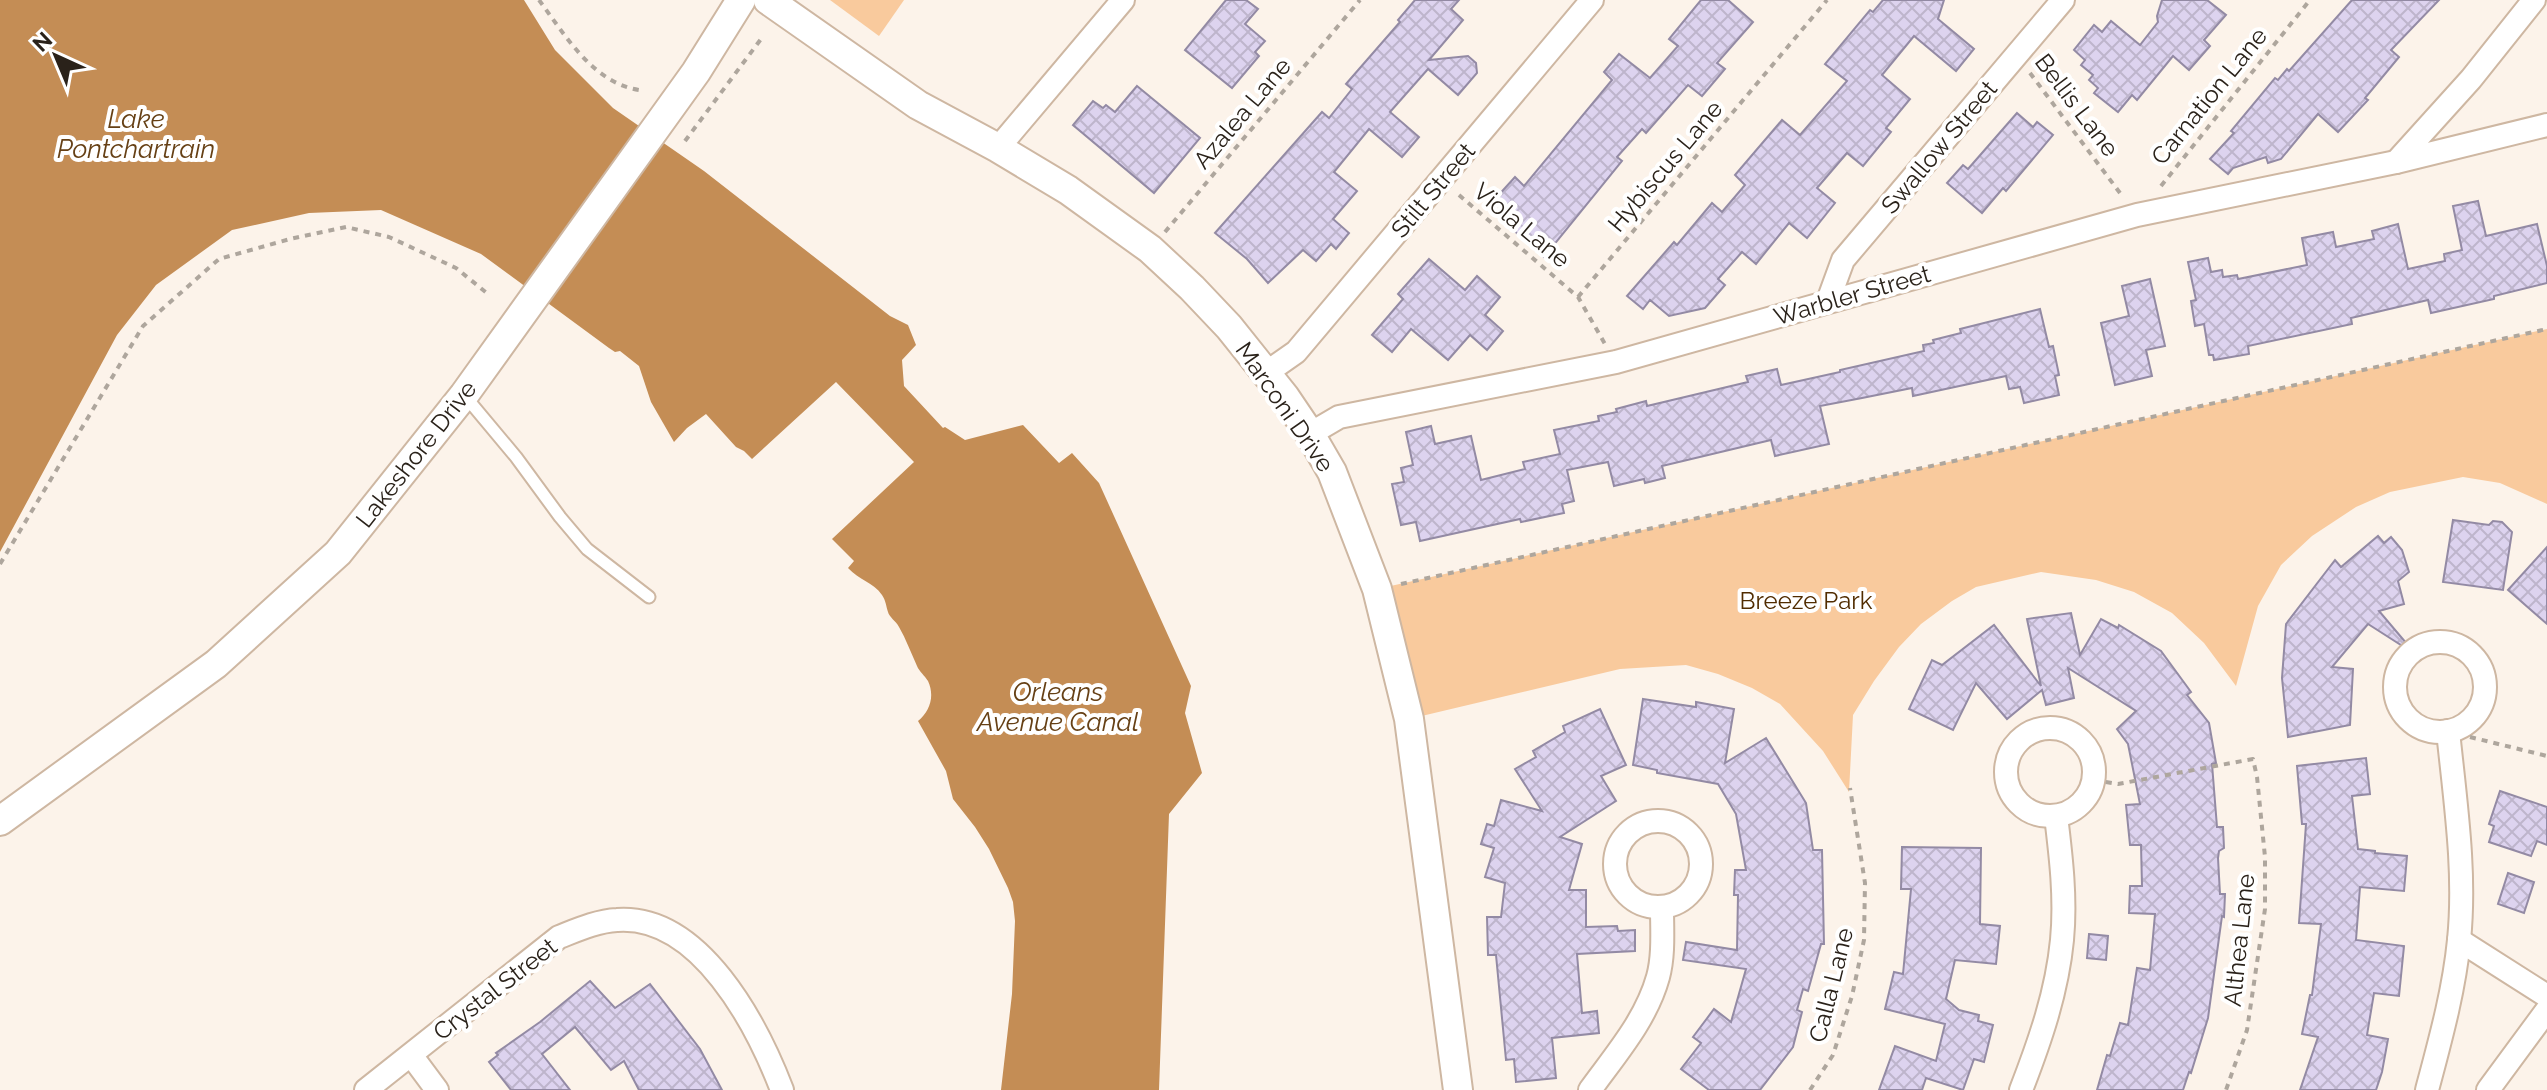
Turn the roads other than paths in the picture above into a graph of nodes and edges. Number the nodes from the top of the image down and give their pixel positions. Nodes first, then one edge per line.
1 (741, 0) edge
2 (768, 0) edge
3 (1123, 0) edge
4 (1592, 0) edge
5 (2063, 0) edge
6 (2534, 0) edge
7 (2547, 125) edge
8 (998, 148) junction
9 (2396, 162) junction
10 (1828, 301) junction
11 (1266, 373) junction
12 (464, 395) junction
13 (1310, 434) junction
14 (649, 597) dead end
15 (2448, 731) junction
16 (2056, 816) junction
17 (0, 821) edge
18 (1662, 908) dead end
19 (2459, 940) junction
20 (2547, 996) edge
21 (2547, 1010) edge
22 (411, 1055) junction
23 (366, 1090) edge
24 (437, 1090) edge
25 (782, 1090) edge
26 (1458, 1090) edge
27 (1590, 1090) edge
28 (2021, 1090) edge
29 (2427, 1090) edge
30 (2488, 1090) edge

1 - 12 street, Lakeshore Drive
2 - 8 street, Marconi Drive
3 - 8 street
4 - 11 street, Stilt Street
5 - 10 street, Swallow Street
6 - 9 street
7 - 9 street, Warbler Street
8 - 11 street, Marconi Drive
9 - 10 street, Warbler Street
10 - 13 street, Warbler Street
11 - 13 street, Marconi Drive
12 - 14 lane
12 - 17 street, Lakeshore Drive
13 - 26 street, Marconi Drive
15 - 15 street
15 - 19 street
16 - 16 street
16 - 28 street
18 - 27 street
19 - 20 street
19 - 29 street
21 - 30 street
22 - 23 street, Crystal Street
22 - 24 street
22 - 25 street, Crystal Street

